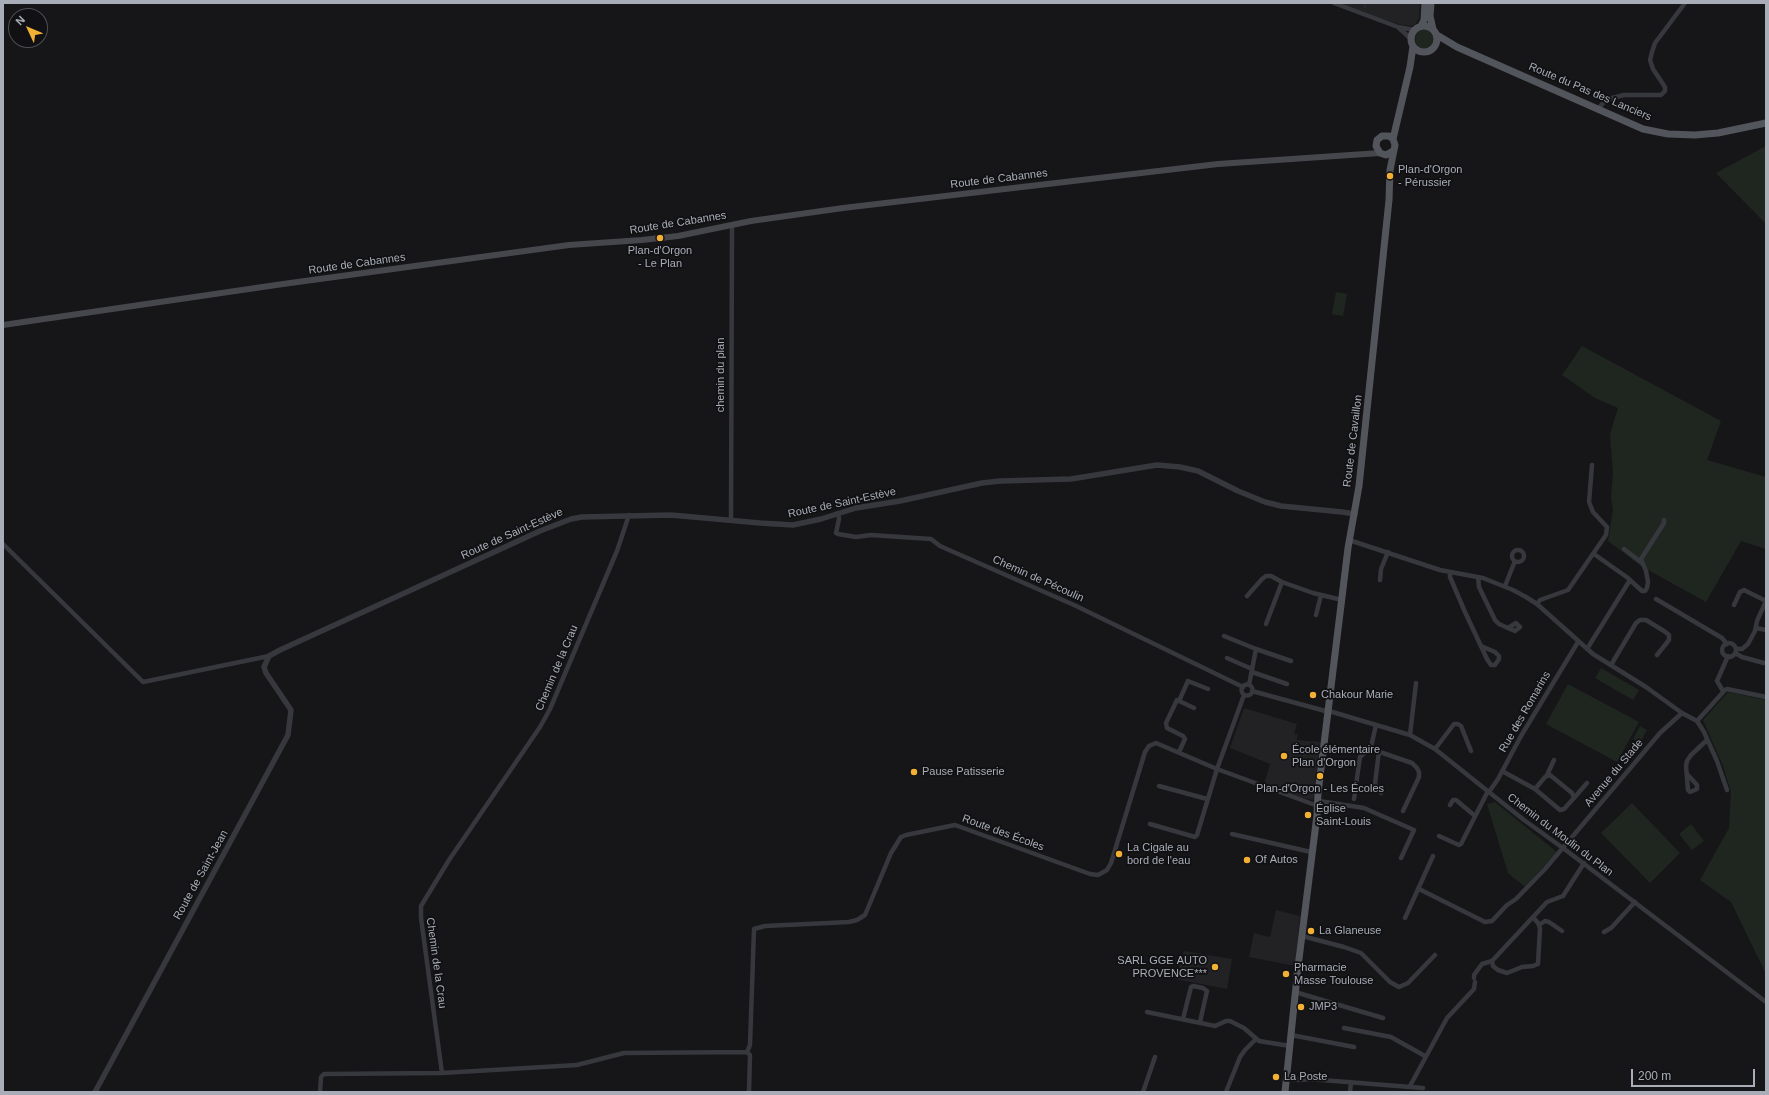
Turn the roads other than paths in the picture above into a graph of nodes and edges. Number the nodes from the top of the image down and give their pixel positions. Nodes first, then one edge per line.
1 (1334, 3) edge
2 (1425, 3) edge
3 (1431, 3) edge
4 (1685, 3) edge
5 (1398, 27) junction
6 (1418, 28) junction
7 (1435, 32) junction
8 (1412, 43) junction
9 (1457, 47) junction
10 (1434, 48) junction
11 (1421, 52) junction
12 (1410, 67) junction
13 (1598, 109) junction
14 (1398, 118) junction
15 (1766, 123) edge
16 (1384, 136) junction
17 (1393, 139) junction
18 (1376, 143) junction
19 (1393, 151) junction
20 (1382, 153) junction
21 (1357, 155) junction
22 (1390, 170) junction
23 (732, 227) junction
24 (3, 325) edge
25 (1592, 465) dead end
26 (838, 513) junction
27 (1355, 514) junction
28 (630, 515) junction
29 (731, 520) junction
30 (1664, 520) dead end
31 (1349, 540) junction
32 (3, 544) edge
33 (1624, 549) dead end
34 (1388, 552) junction
35 (1594, 554) junction
36 (1516, 561) dead end
37 (1642, 563) junction
38 (1450, 572) junction
39 (1478, 577) junction
40 (1380, 580) dead end
41 (1630, 580) junction
42 (1282, 582) junction
43 (1505, 586) junction
44 (1247, 596) dead end
45 (1321, 596) junction
46 (1656, 599) dead end
47 (1342, 600) junction
48 (1766, 601) edge
49 (1537, 604) junction
50 (1734, 604) dead end
51 (1316, 616) dead end
52 (1266, 624) dead end
53 (1508, 628) dead end
54 (1756, 628) junction
55 (1766, 630) edge
56 (1224, 636) dead end
57 (1578, 642) junction
58 (1727, 644) junction
59 (1481, 646) dead end
60 (1256, 649) junction
61 (1587, 650) junction
62 (1736, 651) junction
63 (1657, 655) dead end
64 (268, 656) junction
65 (1728, 656) junction
66 (1227, 658) dead end
67 (1291, 661) dead end
68 (1764, 663) dead end
69 (1611, 665) junction
70 (1252, 671) junction
71 (1416, 683) dead end
72 (1287, 684) dead end
73 (1249, 685) junction
74 (1243, 686) junction
75 (1208, 689) dead end
76 (1252, 691) junction
77 (1723, 691) junction
78 (1244, 695) junction
79 (1766, 697) edge
80 (1179, 701) junction
81 (1194, 708) dead end
82 (1329, 711) junction
83 (1682, 713) junction
84 (1697, 721) junction
85 (1376, 725) junction
86 (1410, 735) junction
87 (1707, 740) junction
88 (1371, 747) junction
89 (1435, 749) junction
90 (1379, 751) junction
91 (1470, 751) dead end
92 (1179, 752) junction
93 (1554, 760) dead end
94 (1217, 769) junction
95 (1502, 771) junction
96 (1687, 774) dead end
97 (1547, 775) junction
98 (1587, 783) dead end
99 (1159, 786) dead end
100 (1535, 789) junction
101 (1727, 790) dead end
102 (1488, 791) junction
103 (1381, 793) dead end
104 (1574, 798) junction
105 (1207, 799) junction
106 (1354, 799) dead end
107 (1319, 803) junction
108 (1450, 805) dead end
109 (1403, 810) dead end
110 (1475, 816) junction
111 (1150, 824) dead end
112 (1232, 834) dead end
113 (1440, 836) dead end
114 (1563, 848) junction
115 (1311, 852) junction
116 (1433, 856) dead end
117 (1401, 858) dead end
118 (1584, 863) junction
119 (1419, 888) junction
120 (1635, 902) junction
121 (1533, 917) junction
122 (1405, 918) dead end
123 (1539, 925) junction
124 (1562, 931) dead end
125 (1604, 932) dead end
126 (1302, 936) junction
127 (1435, 955) dead end
128 (1492, 961) junction
129 (1295, 992) junction
130 (1766, 1002) edge
131 (1147, 1012) dead end
132 (1383, 1018) dead end
133 (1183, 1019) junction
134 (1200, 1022) junction
135 (1344, 1028) dead end
136 (1291, 1036) junction
137 (1256, 1039) junction
138 (1290, 1046) junction
139 (1354, 1047) dead end
140 (747, 1052) junction
141 (1425, 1056) junction
142 (1155, 1057) dead end
143 (442, 1073) junction
144 (1286, 1079) junction
145 (1351, 1082) junction
146 (1410, 1086) junction
147 (1423, 1088) dead end
148 (95, 1092) edge
149 (320, 1092) edge
150 (748, 1092) edge
151 (1143, 1092) edge
152 (1226, 1092) edge
153 (1285, 1092) edge
154 (1350, 1092) edge

1 - 5 street
2 - 6 main road
3 - 7 main road
4 - 13 street
5 - 6 street
5 - 8 street
6 - 7 main road
6 - 8 main road
7 - 9 main road, Route du Pas des Lanciers
7 - 10 main road
8 - 11 main road
8 - 12 main road
9 - 10 main road, Route du Pas des Lanciers
9 - 13 main road, Route du Pas des Lanciers
10 - 11 main road
11 - 12 main road
12 - 14 main road
13 - 15 main road, Route du Pas des Lanciers
14 - 16 main road
14 - 17 main road
16 - 17 main road
16 - 18 main road
17 - 19 main road
18 - 20 main road
18 - 21 main road, Route de Cabannes
19 - 20 main road
19 - 22 main road, Route de Cavaillon
20 - 21 main road, Route de Cabannes
20 - 22 main road, Route de Cavaillon
21 - 23 main road, Route de Cabannes
22 - 27 main road, Route de Cavaillon
23 - 24 main road, Route de Cabannes
23 - 29 street, chemin du plan
25 - 35 street
26 - 27 street, Route de Saint-Estève
26 - 29 street, Route de Saint-Estève
26 - 74 street, Chemin de Pécoulin
27 - 31 main road, Route de Cavaillon
28 - 29 street, Route de Saint-Estève
28 - 64 street, Route de Saint-Estève
28 - 143 street, Chemin de la Crau
30 - 37 street
31 - 34 street
31 - 47 main road, Route de Cavaillon
32 - 64 street
33 - 37 street
34 - 38 street
34 - 40 street
35 - 41 street
35 - 49 street
36 - 43 street
37 - 41 street
38 - 39 street
38 - 59 street
39 - 43 street
39 - 53 street
41 - 61 street
42 - 44 street
42 - 45 street
42 - 52 street
43 - 49 street
45 - 47 street
45 - 51 street
46 - 58 street
47 - 82 main road, Route de Cavaillon
48 - 50 street
48 - 54 street
49 - 57 street
54 - 55 street
54 - 62 street
56 - 60 street
57 - 61 street
57 - 95 street, Rue des Romarins
58 - 62 street
58 - 65 street
60 - 67 street
60 - 70 street
61 - 69 street
62 - 65 street
62 - 68 street
63 - 69 street
64 - 148 street, Route de Saint-Jean
65 - 77 street
66 - 70 street
69 - 83 street
70 - 72 street
70 - 73 street
71 - 86 street
73 - 74 street
73 - 76 street
74 - 78 street
75 - 80 street
76 - 78 street
76 - 82 street
77 - 79 street
77 - 84 street
78 - 94 street
80 - 81 street
80 - 92 street
82 - 85 street, Chemin du Moulin du Plan
82 - 107 main road, Route de Cavaillon
83 - 84 street
83 - 114 street, Avenue du Stade
84 - 87 street
85 - 86 street, Chemin du Moulin du Plan
85 - 88 street
86 - 89 street, Chemin du Moulin du Plan
87 - 96 street
87 - 101 street
88 - 90 street
88 - 106 street
89 - 91 street
89 - 102 street, Chemin du Moulin du Plan
90 - 103 street
90 - 109 street
92 - 94 street, Route des Écoles
92 - 140 street, Route des Écoles
93 - 97 street
94 - 105 street
94 - 107 street, Route des Écoles
95 - 100 street
95 - 102 street, Rue des Romarins
97 - 100 street
97 - 104 street
98 - 104 street
99 - 105 street
100 - 104 street
102 - 110 street, Rue des Romarins
102 - 114 street, Chemin du Moulin du Plan
105 - 111 street
107 - 115 main road, Route de Cavaillon
107 - 117 street, Route des Écoles
108 - 110 street
110 - 113 street, Rue des Romarins
112 - 115 street
114 - 118 street, Chemin du Moulin du Plan
114 - 119 street, Avenue du Stade
115 - 126 main road, Route de Cavaillon
116 - 119 street
118 - 120 street, Chemin du Moulin du Plan
118 - 121 street
119 - 122 street
120 - 125 street
120 - 130 street, Chemin du Moulin du Plan
121 - 123 street
121 - 128 street
123 - 124 street
123 - 128 street
126 - 127 street
126 - 129 main road, Route de Cavaillon
128 - 141 street
129 - 132 street
129 - 136 main road, Route de Cavaillon
131 - 133 street
133 - 134 street
133 - 134 street
134 - 137 street
135 - 141 street
136 - 138 main road, Route de Cavaillon
136 - 139 street
137 - 138 street
137 - 152 street
138 - 144 main road, Route de Cavaillon
140 - 143 street
140 - 150 street
141 - 146 street
142 - 151 street
143 - 149 street
144 - 145 street
144 - 153 main road, Route de Cavaillon
145 - 146 street
145 - 154 street
146 - 147 street

